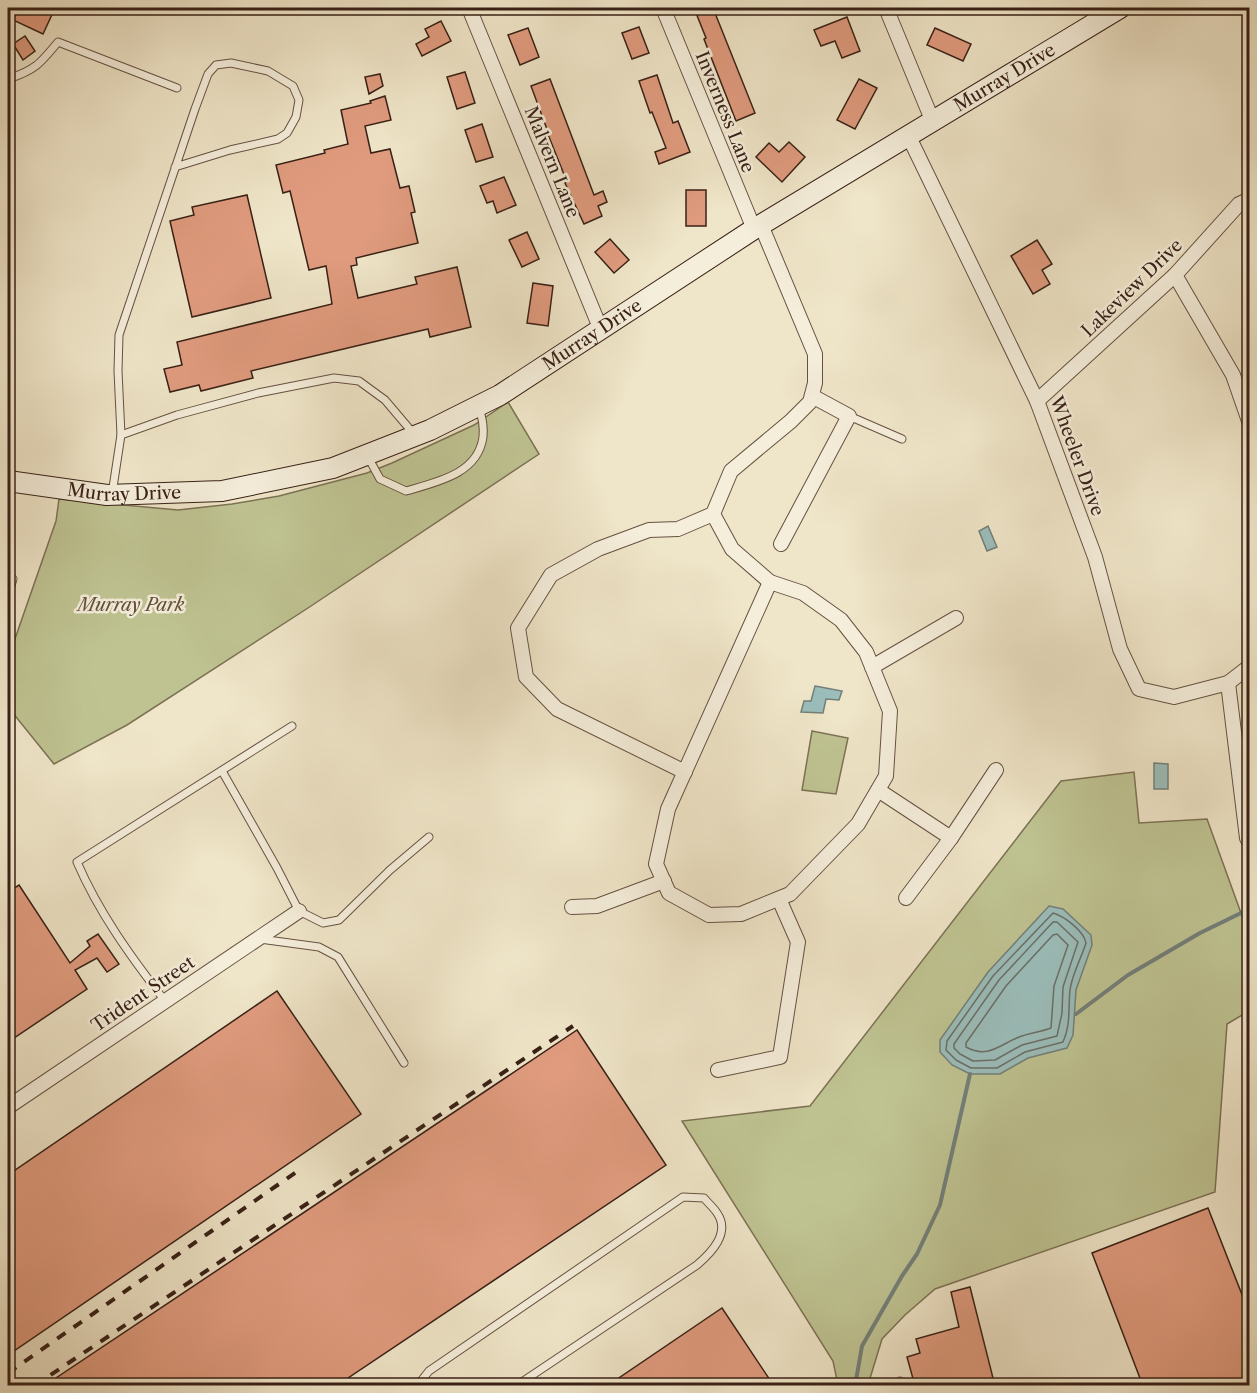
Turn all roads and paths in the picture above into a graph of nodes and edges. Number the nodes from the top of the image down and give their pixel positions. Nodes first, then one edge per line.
1 (470, 8) edge
2 (663, 8) edge
3 (886, 8) edge
4 (1113, 9) edge
5 (8, 79) edge
6 (177, 88) dead end
7 (933, 122) junction
8 (909, 137) junction
9 (175, 167) junction
10 (1250, 199) edge
11 (757, 227) junction
12 (1175, 275) junction
13 (601, 330) junction
14 (812, 396) junction
15 (1038, 401) junction
16 (478, 407) junction
17 (849, 416) junction
18 (1250, 423) edge
19 (121, 435) junction
20 (415, 435) junction
21 (902, 439) dead end
22 (367, 455) junction
23 (8, 481) edge
24 (112, 495) junction
25 (713, 514) junction
26 (781, 544) dead end
27 (8, 578) edge
28 (770, 582) junction
29 (8, 596) edge
30 (956, 618) dead end
31 (1250, 666) edge
32 (872, 667) junction
33 (1228, 683) junction
34 (292, 726) dead end
35 (996, 770) dead end
36 (222, 771) junction
37 (685, 772) junction
38 (878, 789) junction
39 (429, 837) dead end
40 (951, 838) junction
41 (1250, 844) edge
42 (664, 881) junction
43 (906, 898) dead end
44 (778, 899) junction
45 (572, 907) dead end
46 (299, 911) junction
47 (258, 939) junction
48 (165, 1001) junction
49 (404, 1063) dead end
50 (718, 1070) dead end
51 (8, 1107) edge
52 (417, 1386) edge
53 (516, 1386) edge

1 - 13 street, Malvern Lane
2 - 11 street, Inverness Lane
3 - 7 street
4 - 7 street, Murray Drive
5 - 6 lane
7 - 8 street, Murray Drive
8 - 11 street, Murray Drive
8 - 15 street, Wheeler Drive
9 - 9 lane
9 - 19 lane
10 - 12 street, Lakeview Drive
11 - 13 street, Murray Drive
11 - 14 street, Inverness Lane
12 - 15 street, Lakeview Drive
12 - 18 street
13 - 16 street, Murray Drive
14 - 17 street
14 - 25 street
15 - 33 street, Wheeler Drive
16 - 20 street, Murray Drive
16 - 22 lane
17 - 21 lane
17 - 26 street
19 - 20 lane
19 - 24 lane
20 - 22 street, Murray Drive
22 - 24 street, Murray Drive
23 - 24 street, Murray Drive
25 - 28 street
25 - 37 street
27 - 29 lane
28 - 32 street
28 - 37 street
30 - 32 street
31 - 33 street, Wheeler Drive
32 - 38 street
33 - 41 street
34 - 36 lane
35 - 40 street
36 - 46 lane
36 - 48 lane
37 - 42 street
38 - 40 street
38 - 44 street
39 - 46 lane
40 - 43 street
42 - 44 street
42 - 45 street
44 - 50 street
46 - 47 street, Trident Street
47 - 48 street, Trident Street
47 - 49 lane
48 - 51 street, Trident Street
52 - 53 lane

